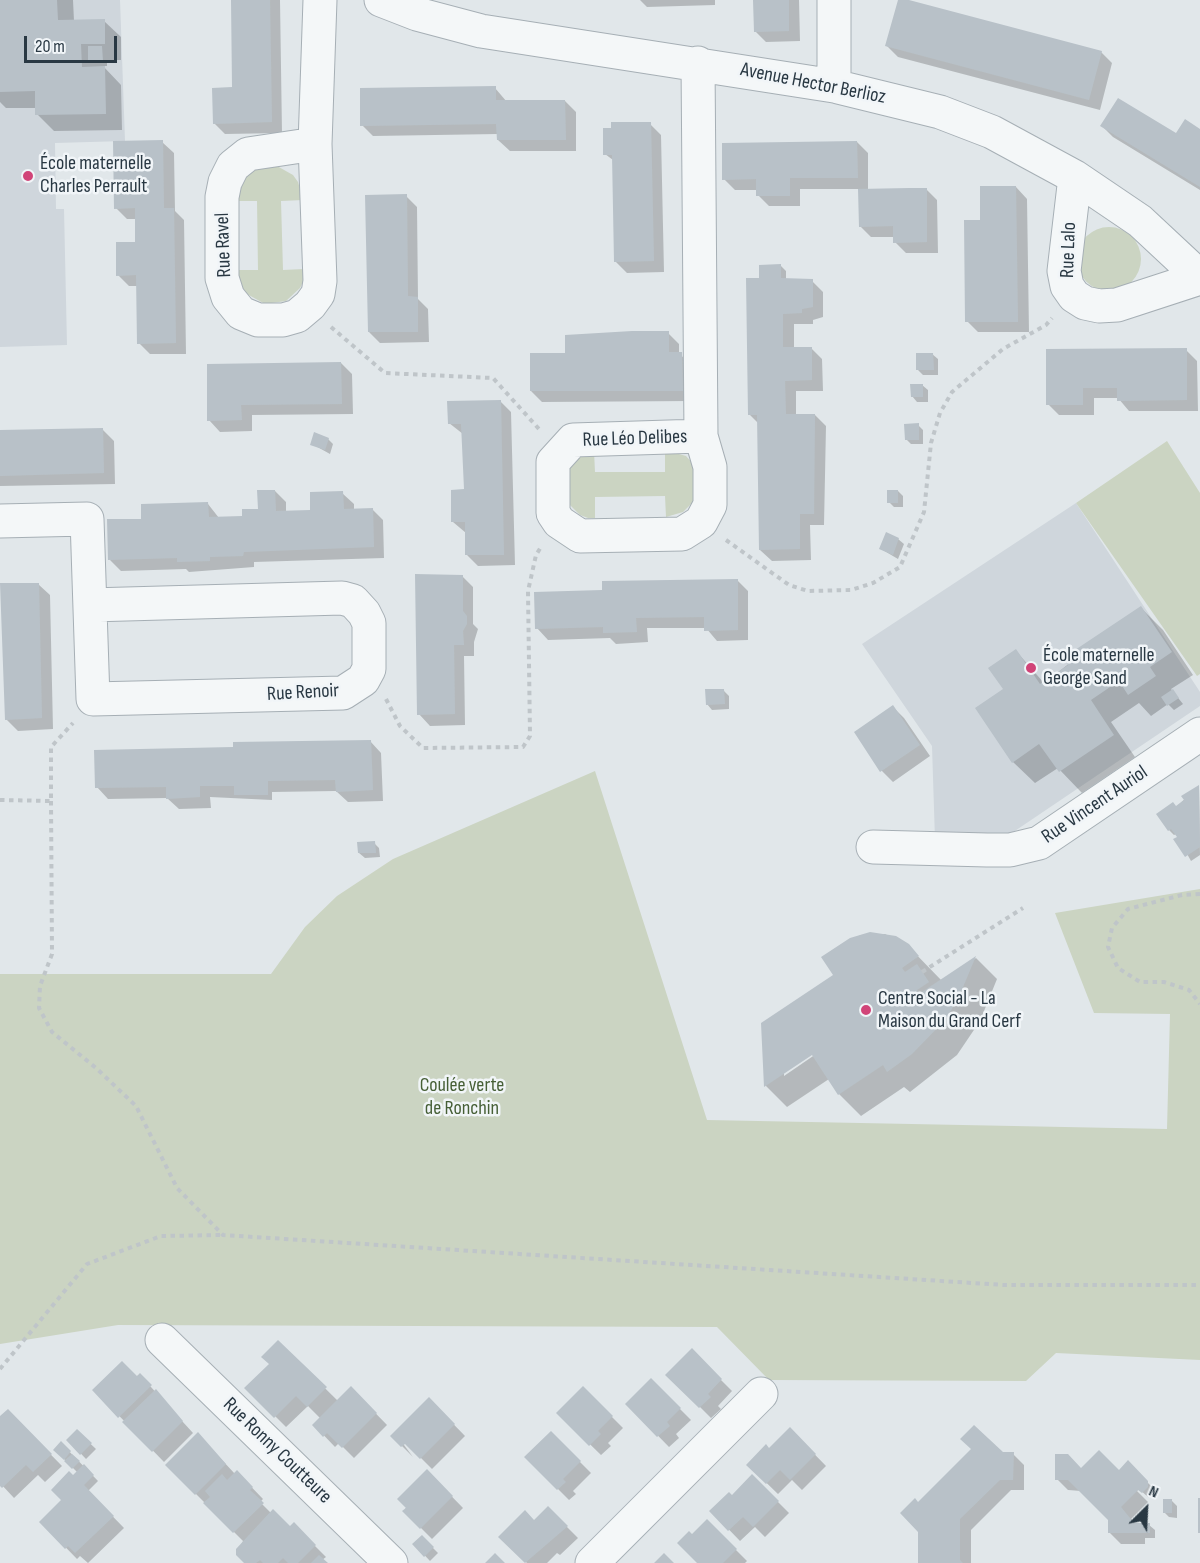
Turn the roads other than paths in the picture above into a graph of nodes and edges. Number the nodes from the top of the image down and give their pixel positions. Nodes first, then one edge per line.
1 (320, 0) edge
2 (381, 0) edge
3 (834, 0) edge
4 (698, 63) junction
5 (834, 86) junction
6 (315, 144) junction
7 (1075, 177) junction
8 (1200, 277) edge
9 (701, 436) junction
10 (0, 521) edge
11 (90, 605) junction
12 (1200, 734) edge
13 (873, 847) dead end
14 (162, 1340) dead end
15 (761, 1394) dead end
16 (392, 1563) edge
17 (592, 1563) edge

1 - 6 street
2 - 4 street, Avenue Hector Berlioz
3 - 5 street
4 - 5 street, Avenue Hector Berlioz
4 - 9 street, Rue Léo Delibes
5 - 7 street, Avenue Hector Berlioz
6 - 6 street, Rue Ravel
7 - 8 street, Avenue Hector Berlioz
7 - 8 street, Rue Lalo
9 - 9 street, Rue Léo Delibes
10 - 11 street
11 - 11 street, Rue Renoir
12 - 13 street, Rue Vincent Auriol
14 - 16 street, Rue Ronny Coutteure
15 - 17 street

